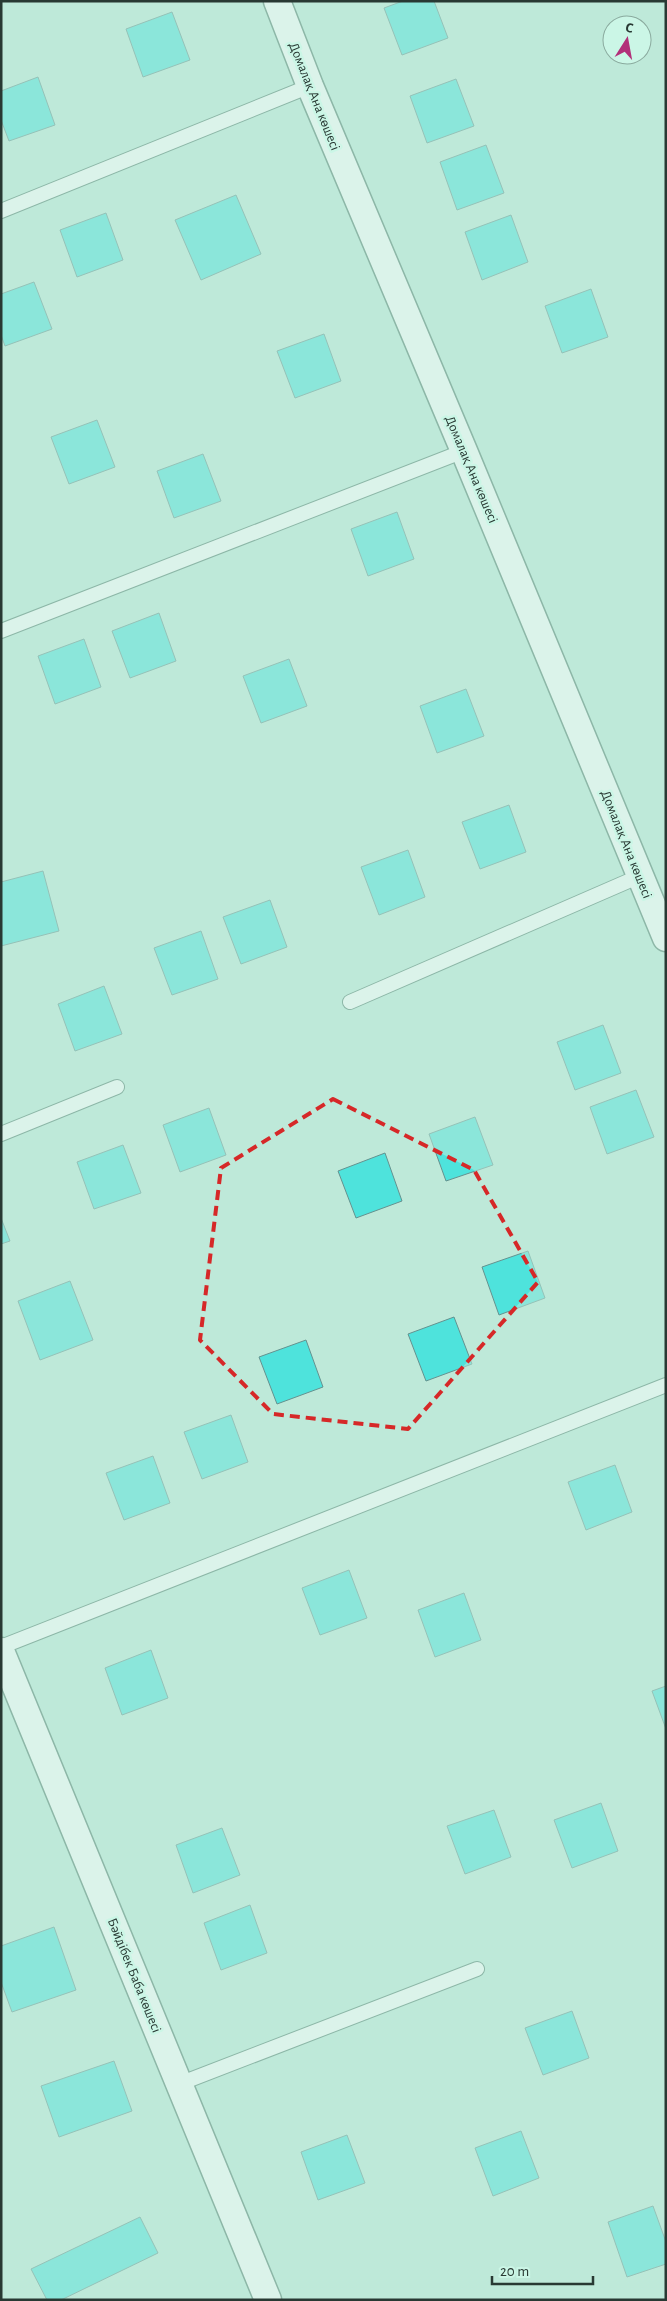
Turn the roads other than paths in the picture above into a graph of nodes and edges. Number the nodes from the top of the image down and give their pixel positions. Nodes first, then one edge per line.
1 (277, 1) edge
2 (310, 86) junction
3 (1, 211) edge
4 (464, 451) junction
5 (1, 631) edge
6 (640, 876) junction
7 (666, 938) edge
8 (350, 1002) dead end
9 (117, 1087) dead end
10 (1, 1134) edge
11 (666, 1386) edge
12 (1, 1647) edge
13 (1, 1651) edge
14 (477, 1969) dead end
15 (179, 2084) junction
16 (268, 2300) edge

1 - 2 street, Домалақ Ана көшесі
2 - 3 lane
2 - 4 street, Домалақ Ана көшесі
4 - 5 lane
4 - 6 street, Домалақ Ана көшесі
6 - 7 street, Домалақ Ана көшесі
6 - 8 lane
9 - 10 lane
11 - 12 lane
13 - 15 street, Бәйдібек Баба көшесі
14 - 15 lane
15 - 16 street, Бәйдібек Баба көшесі

